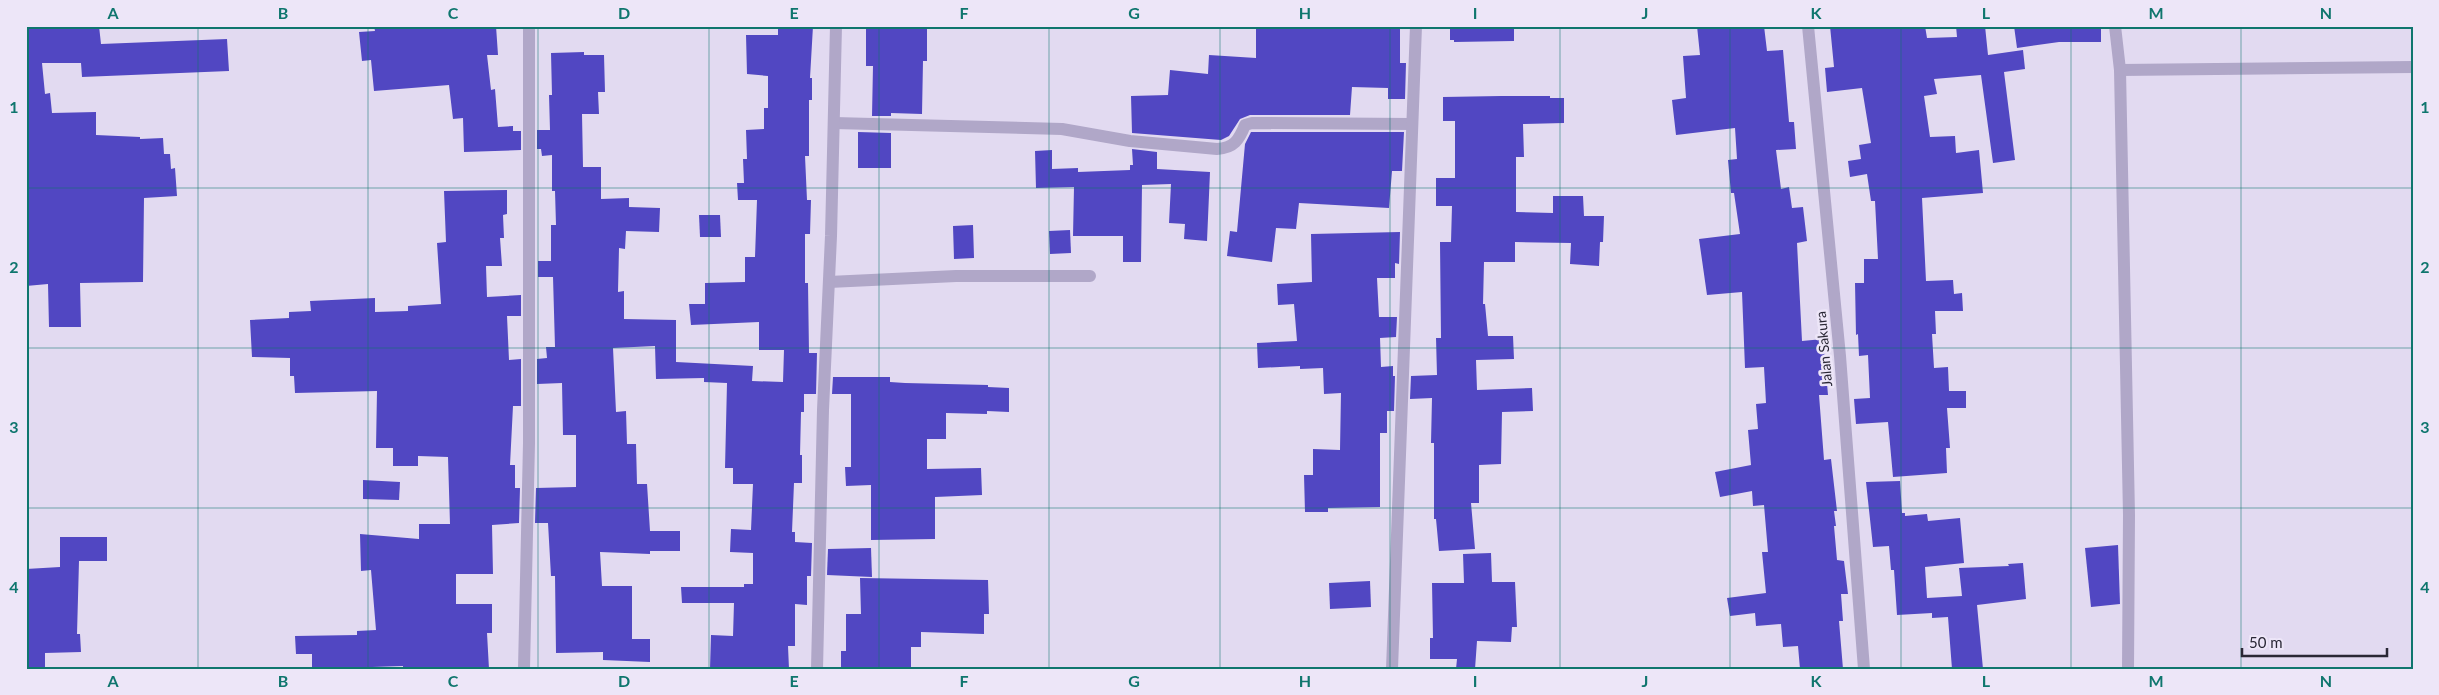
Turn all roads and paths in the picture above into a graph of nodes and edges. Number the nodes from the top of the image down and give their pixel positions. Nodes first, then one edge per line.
1 (529, 26) edge
2 (836, 26) edge
3 (1416, 26) edge
4 (1808, 26) edge
5 (2115, 26) edge
6 (2413, 67) edge
7 (2120, 70) junction
8 (834, 123) junction
9 (1412, 124) junction
10 (1090, 276) dead end
11 (829, 282) junction
12 (524, 669) edge
13 (817, 669) edge
14 (1392, 669) edge
15 (1864, 669) edge
16 (2128, 669) edge

1 - 12 street
2 - 8 street
3 - 9 street
4 - 15 street, Jalan Sakura
5 - 7 street
6 - 7 street
7 - 16 street
8 - 9 street
8 - 11 street
9 - 14 street
10 - 11 street
11 - 13 street

